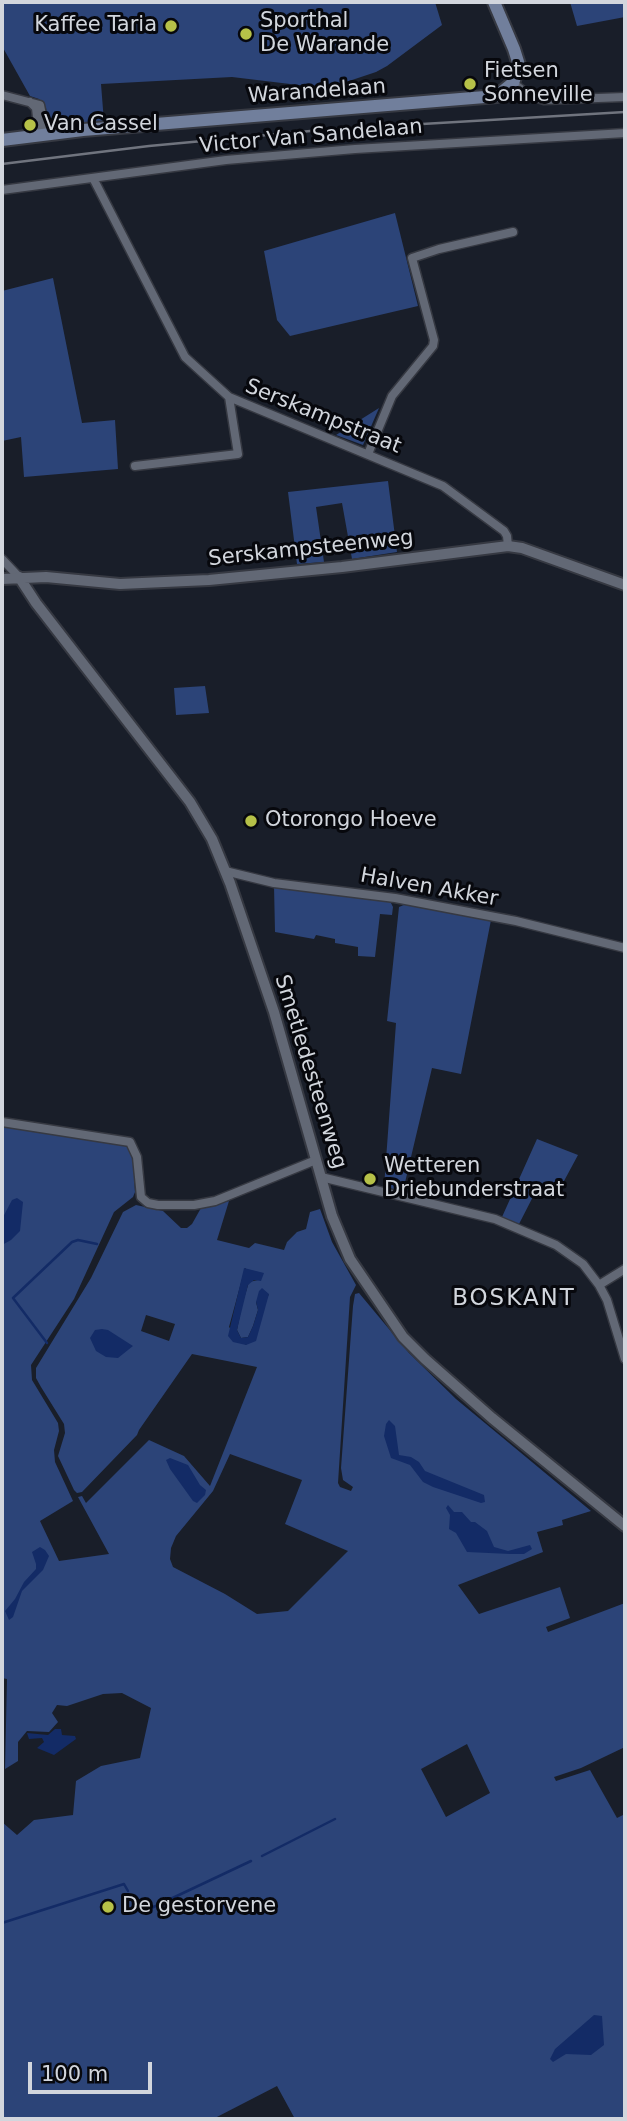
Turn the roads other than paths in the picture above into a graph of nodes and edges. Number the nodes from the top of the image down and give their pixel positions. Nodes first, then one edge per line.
1 (494, 2) edge
2 (513, 83) junction
3 (2, 95) edge
4 (625, 97) edge
5 (625, 133) edge
6 (43, 135) junction
7 (2, 140) edge
8 (93, 178) junction
9 (2, 190) edge
10 (513, 232) dead end
11 (229, 397) junction
12 (368, 454) junction
13 (135, 466) dead end
14 (508, 546) junction
15 (2, 559) edge
16 (19, 577) junction
17 (2, 579) edge
18 (625, 585) edge
19 (225, 871) junction
20 (625, 948) edge
21 (2, 1122) edge
22 (316, 1160) junction
23 (321, 1177) junction
24 (625, 1269) edge
25 (599, 1285) junction
26 (625, 1359) edge
27 (625, 1526) edge

1 - 2 main road
2 - 4 street
2 - 6 main road, Warandelaan
3 - 6 street
5 - 8 street, Victor Van Sandelaan
6 - 7 main road, Warandelaan
8 - 9 street, Victor Van Sandelaan
8 - 11 street, Serskampstraat
10 - 12 street
11 - 12 street, Serskampstraat
11 - 13 street
12 - 14 street, Serskampstraat
14 - 16 street, Serskampsteenweg
14 - 18 street, Serskampsteenweg
15 - 16 street
16 - 17 street, Serskampsteenweg
16 - 19 street, Smetledesteenweg
19 - 20 street, Halven Akker
19 - 22 street, Smetledesteenweg
21 - 22 street
22 - 23 street, Smetledesteenweg
23 - 25 street
23 - 27 street, Smetledesteenweg
24 - 25 street
25 - 26 street

